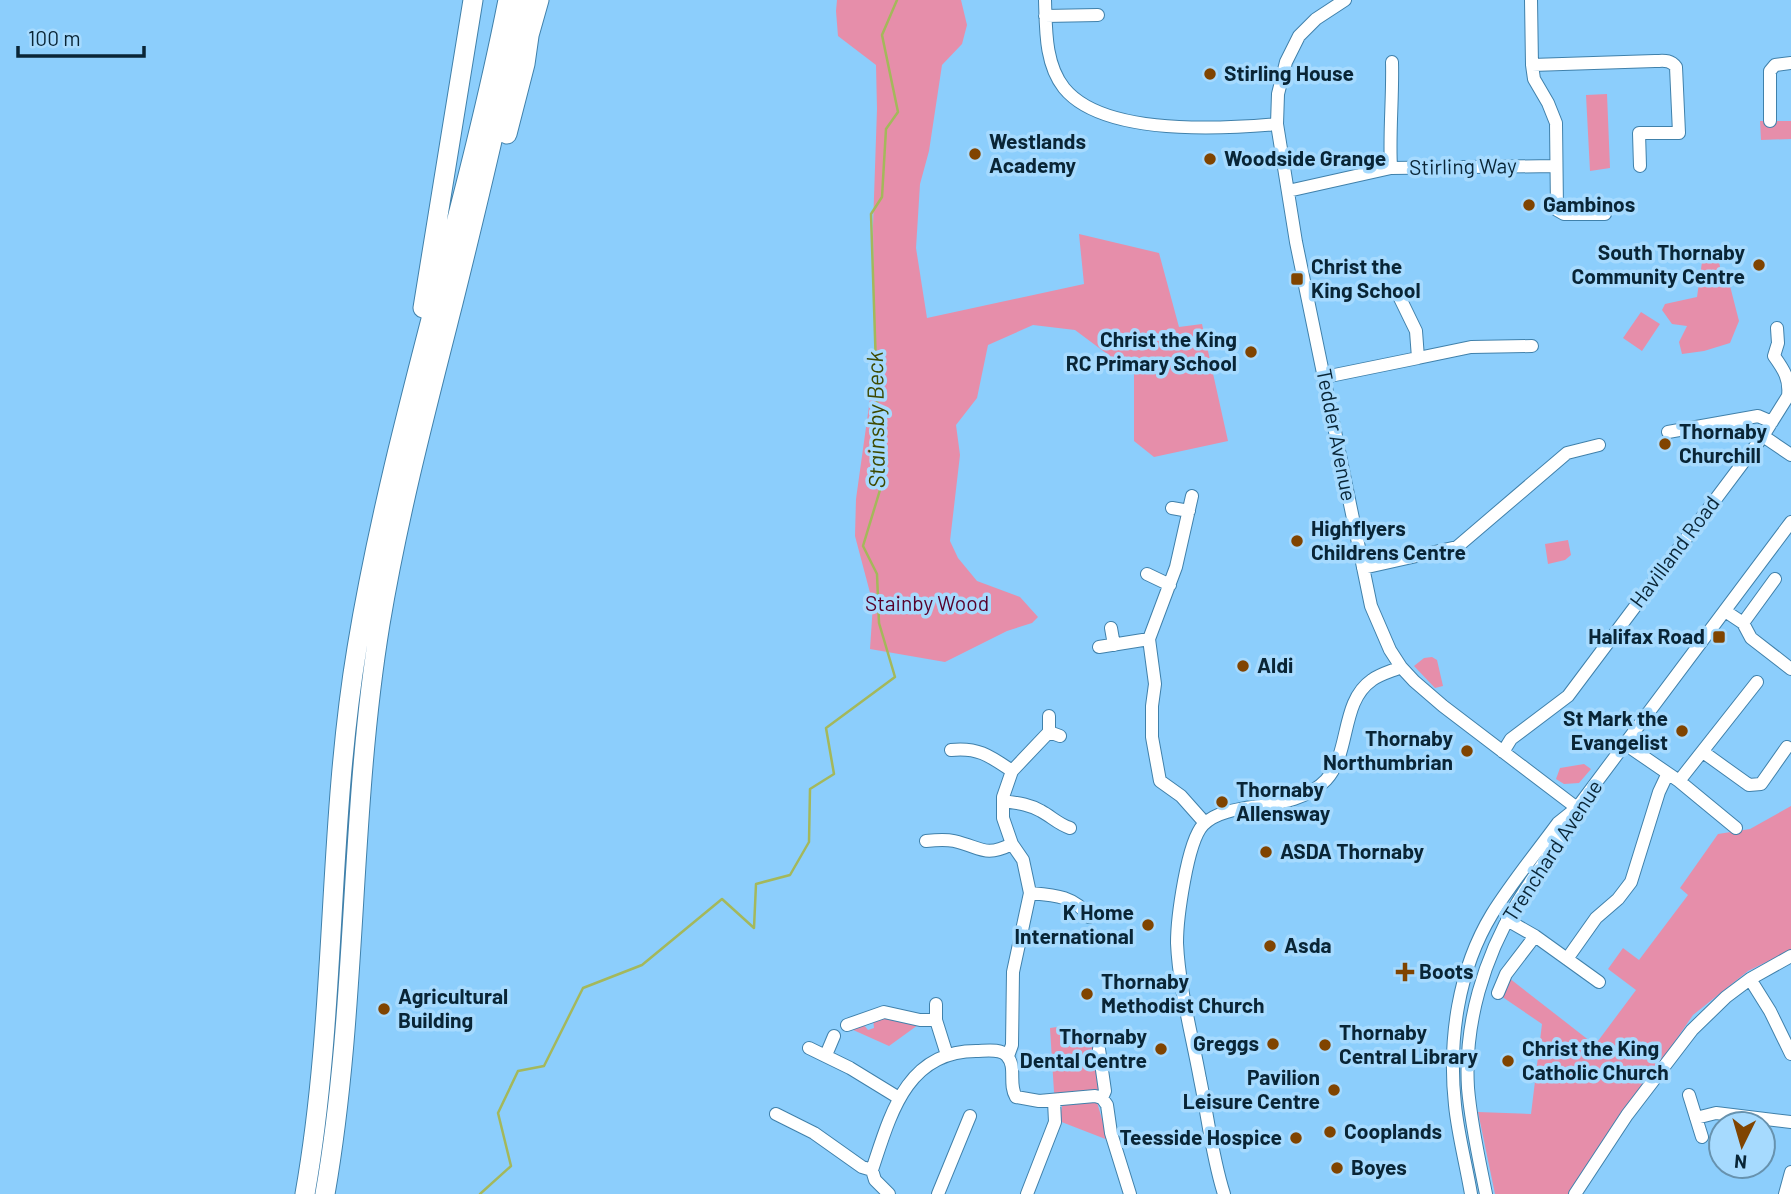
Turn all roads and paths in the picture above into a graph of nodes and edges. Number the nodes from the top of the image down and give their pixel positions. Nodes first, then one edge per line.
1 (473, 0) edge
2 (480, 0) edge
3 (508, 0) edge
4 (523, 0) edge
5 (539, 0) edge
6 (1045, 0) edge
7 (1345, 0) edge
8 (1531, 0) edge
9 (1098, 15) dead end
10 (1045, 16) junction
11 (529, 36) junction
12 (1392, 62) dead end
13 (1791, 63) edge
14 (1532, 65) junction
15 (457, 102) junction
16 (1770, 121) dead end
17 (1277, 124) junction
18 (1556, 166) junction
19 (1640, 166) dead end
20 (1391, 168) junction
21 (485, 171) junction
22 (1288, 191) junction
23 (1605, 214) dead end
24 (1397, 292) dead end
25 (1777, 328) dead end
26 (1532, 346) dead end
27 (1418, 358) junction
28 (1325, 377) junction
29 (1772, 422) junction
30 (1668, 432) dead end
31 (1763, 436) junction
32 (1599, 445) dead end
33 (1791, 455) edge
34 (1192, 496) dead end
35 (1172, 508) dead end
36 (1189, 511) junction
37 (1791, 522) edge
38 (391, 568) junction
39 (1363, 568) junction
40 (1147, 574) dead end
41 (1775, 579) dead end
42 (1170, 585) junction
43 (1725, 611) junction
44 (1743, 623) junction
45 (1111, 628) dead end
46 (1149, 639) junction
47 (357, 645) junction
48 (1114, 645) junction
49 (1099, 647) dead end
50 (1401, 667) junction
51 (1789, 675) edge
52 (1757, 682) dead end
53 (1049, 716) dead end
54 (1625, 744) junction
55 (1787, 747) dead end
56 (951, 750) dead end
57 (1503, 752) junction
58 (1703, 752) junction
59 (1012, 771) junction
60 (1673, 778) junction
61 (1003, 801) junction
62 (1577, 808) junction
63 (1205, 823) junction
64 (1070, 828) dead end
65 (1736, 828) dead end
66 (926, 841) dead end
67 (1012, 844) junction
68 (1538, 861) junction
69 (1030, 894) junction
70 (1089, 917) dead end
71 (1507, 920) junction
72 (1535, 936) junction
73 (1791, 956) edge
74 (1567, 958) junction
75 (1750, 979) junction
76 (1599, 982) dead end
77 (1498, 993) dead end
78 (936, 1004) dead end
79 (936, 1020) junction
80 (847, 1025) dead end
81 (834, 1036) dead end
82 (809, 1048) dead end
83 (1099, 1049) dead end
84 (1791, 1054) edge
85 (826, 1055) junction
86 (947, 1055) junction
87 (1008, 1056) junction
88 (1689, 1095) dead end
89 (899, 1098) junction
90 (1102, 1098) junction
91 (1054, 1101) junction
92 (970, 1116) dead end
93 (1696, 1118) junction
94 (782, 1121) dead end
95 (1791, 1122) edge
96 (1472, 1123) junction
97 (952, 1124) dead end
98 (1457, 1127) junction
99 (964, 1129) junction
100 (1702, 1138) dead end
101 (872, 1171) junction
102 (1791, 1172) edge
103 (1030, 1193) edge
104 (305, 1194) edge
105 (325, 1194) edge
106 (889, 1194) edge
107 (938, 1194) edge
108 (1130, 1194) edge
109 (1224, 1194) edge
110 (1471, 1194) edge
111 (1486, 1194) edge
112 (1575, 1194) edge
113 (1785, 1194) edge

1 - 15 highway
2 - 15 highway
3 - 47 highway
4 - 21 highway
5 - 11 highway
6 - 10 street
7 - 17 street, Tedder Avenue
8 - 14 street
9 - 10 street
10 - 17 street
11 - 21 highway
11 - 38 highway
12 - 20 street
13 - 16 street
14 - 18 street
14 - 19 street
15 - 47 highway
17 - 22 street, Tedder Avenue
18 - 20 street, Stirling Way
18 - 23 street
20 - 22 street, Stirling Way
21 - 38 highway
22 - 28 street, Tedder Avenue
24 - 27 street
25 - 29 street, Havilland Road
26 - 27 street
27 - 28 street
28 - 39 street, Tedder Avenue
29 - 30 street
29 - 31 street, Havilland Road
31 - 33 street
31 - 57 street, Havilland Road
32 - 39 street
34 - 36 street
35 - 36 street
36 - 42 street
37 - 43 street, Trenchard Avenue
38 - 105 highway
39 - 50 street, Tedder Avenue
40 - 42 street
41 - 44 street
42 - 46 street
43 - 44 street
43 - 54 street, Trenchard Avenue
44 - 51 street
45 - 48 street
46 - 48 street
46 - 63 street
47 - 104 highway
48 - 49 street
50 - 57 street, Tedder Avenue
50 - 63 street
52 - 58 street
53 - 59 street
54 - 60 street
54 - 62 street, Trenchard Avenue
55 - 58 street
56 - 59 street
57 - 62 street, Tedder Avenue
58 - 60 street
59 - 61 street
60 - 65 street
60 - 74 street
61 - 64 street
61 - 67 street
62 - 68 street, Trenchard Avenue
63 - 109 street
66 - 67 street
67 - 69 street
68 - 71 street, Trenchard Avenue
68 - 98 street, Trenchard Avenue
69 - 70 street
69 - 87 street
71 - 72 street
71 - 96 street, Trenchard Avenue
72 - 74 street
72 - 77 street
73 - 75 street
74 - 76 street
75 - 84 street
75 - 112 street
78 - 79 street
79 - 80 street
79 - 86 street
81 - 85 street
82 - 85 street
83 - 90 street
85 - 89 street
86 - 87 street
86 - 89 street
87 - 91 street
88 - 93 street
89 - 101 street
90 - 91 street
90 - 108 street
91 - 103 street
92 - 99 street
93 - 95 street
93 - 100 street
94 - 101 street
96 - 98 street
96 - 111 street, Trenchard Avenue
97 - 99 street
98 - 110 street, Trenchard Avenue
99 - 107 street
101 - 106 street
102 - 113 street

